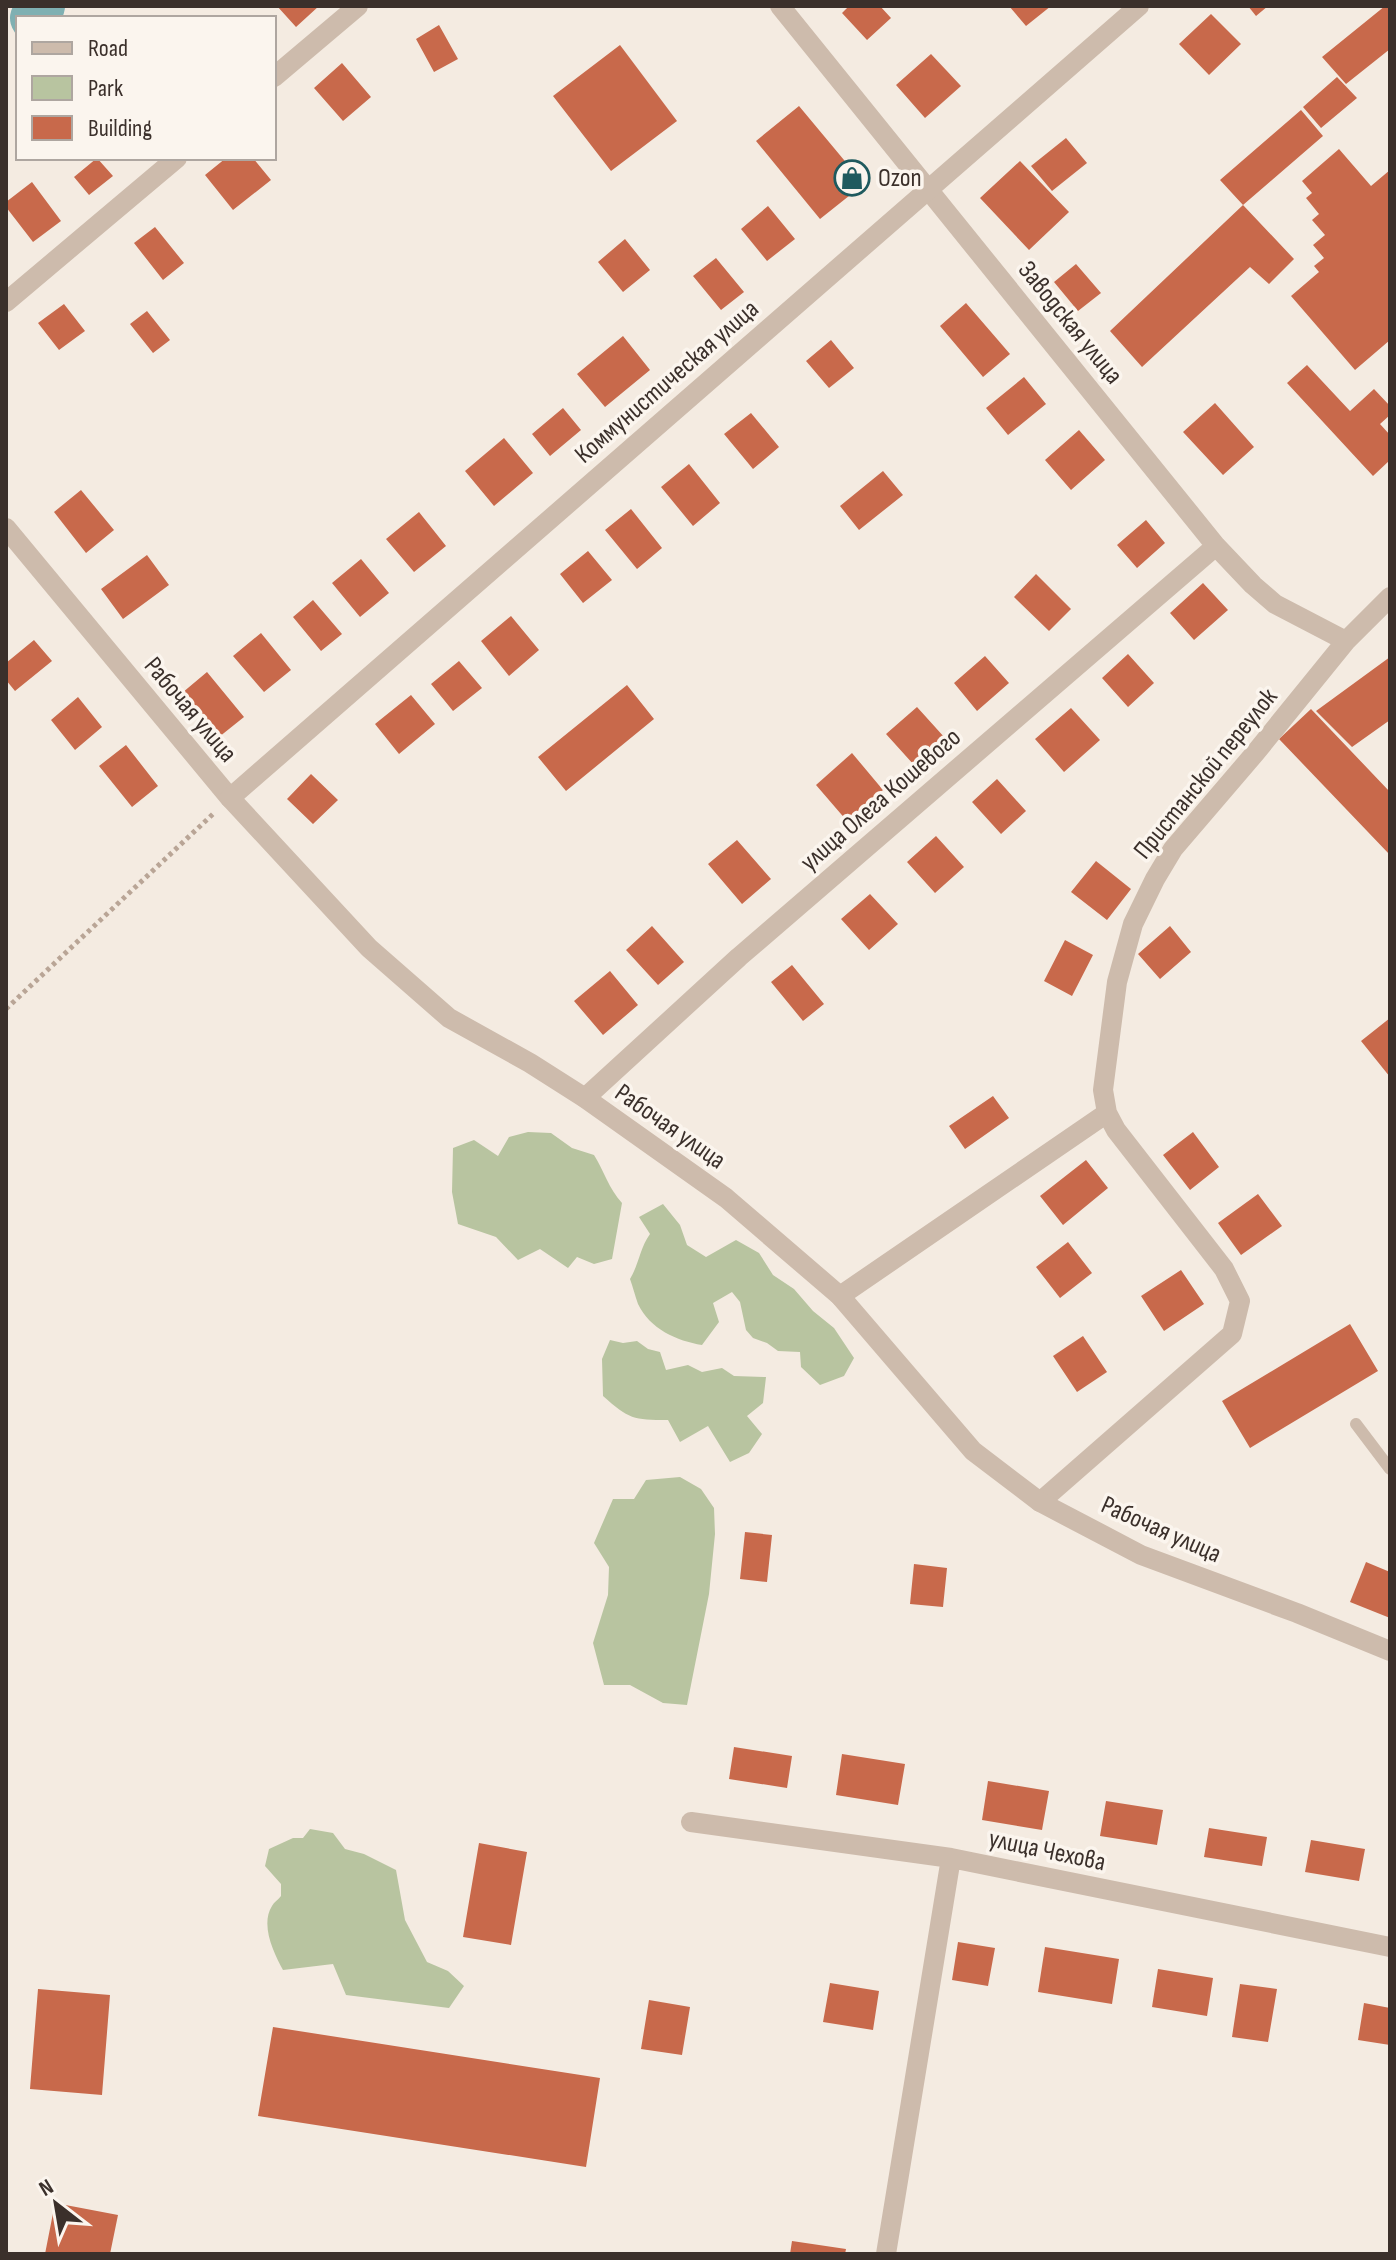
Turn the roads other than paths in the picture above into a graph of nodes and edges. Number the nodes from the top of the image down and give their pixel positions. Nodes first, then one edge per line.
1 (358, 6) edge
2 (780, 6) edge
3 (1139, 6) edge
4 (276, 75) edge
5 (175, 160) edge
6 (927, 189) junction
7 (6, 302) edge
8 (6, 528) edge
9 (1216, 546) junction
10 (1390, 597) edge
11 (1346, 641) junction
12 (230, 798) junction
13 (585, 1098) junction
14 (1107, 1113) junction
15 (840, 1296) junction
16 (1356, 1424) dead end
17 (1390, 1469) edge
18 (1040, 1502) junction
19 (1390, 1651) edge
20 (691, 1822) dead end
21 (951, 1858) junction
22 (1390, 1947) edge
23 (886, 2254) edge

1 - 4 street
2 - 6 street, Заводская улица
3 - 6 street, Коммунистическая улица
5 - 7 street
6 - 9 street, Заводская улица
6 - 12 street, Коммунистическая улица
8 - 12 street, Рабочая улица
9 - 11 street, Заводская улица
9 - 13 street, улица Олега Кошевого
10 - 11 street, Пристанской переулок
11 - 14 street, Пристанской переулок
12 - 13 street, Рабочая улица
13 - 15 street, Рабочая улица
14 - 15 street
14 - 18 street
15 - 18 street, Рабочая улица
16 - 17 lane
18 - 19 street, Рабочая улица
20 - 21 street, улица Чехова
21 - 22 street, улица Чехова
21 - 23 street

